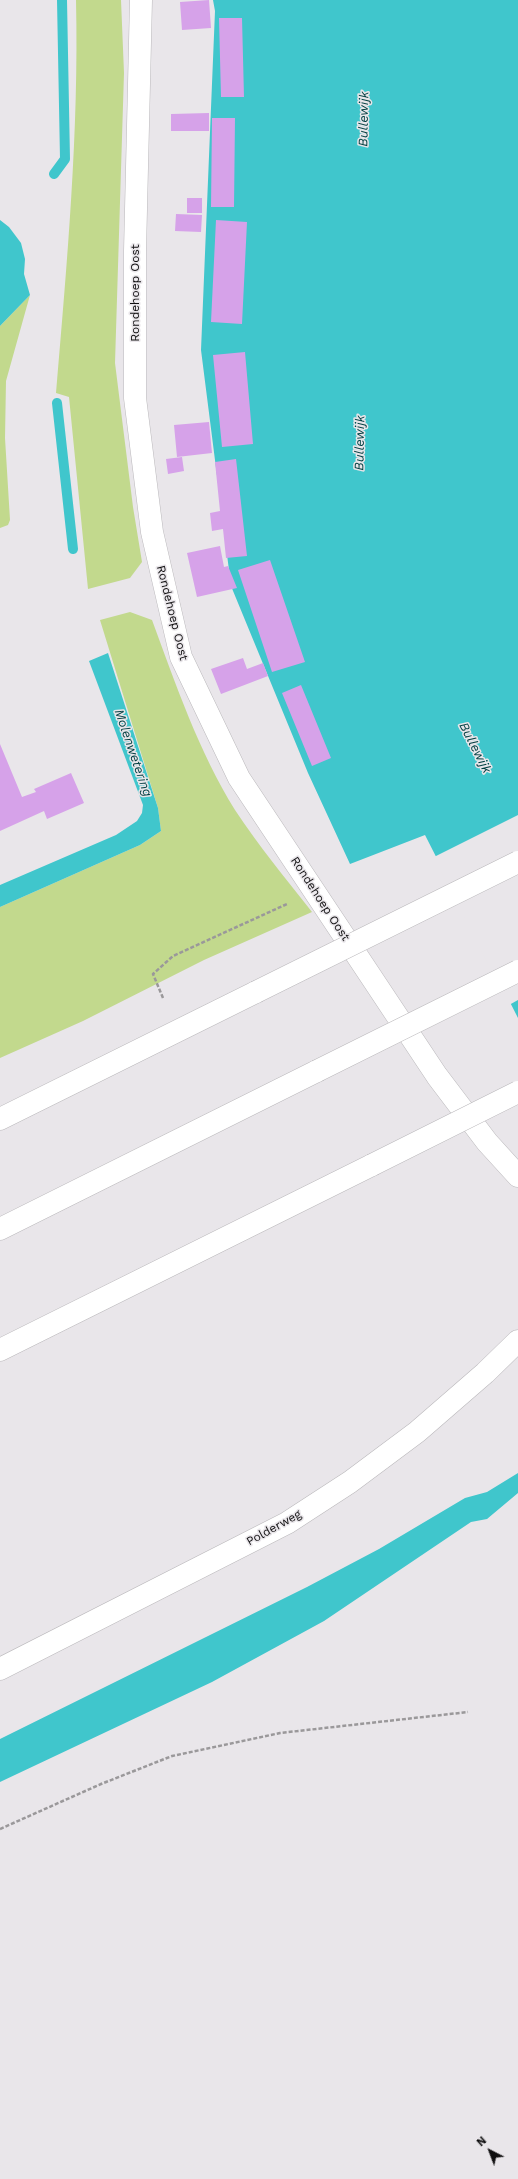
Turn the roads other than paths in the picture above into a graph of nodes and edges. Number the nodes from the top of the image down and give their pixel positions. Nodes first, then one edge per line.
1 (141, 0) edge
2 (518, 862) edge
3 (518, 971) edge
4 (518, 1092) edge
5 (0, 1119) edge
6 (518, 1176) edge
7 (0, 1229) edge
8 (518, 1341) edge
9 (0, 1350) edge
10 (0, 1669) edge

1 - 6 main road, Rondehoep Oost
2 - 5 main road, bridge
3 - 7 main road, bridge
4 - 9 main road, bridge
8 - 10 main road, Polderweg

